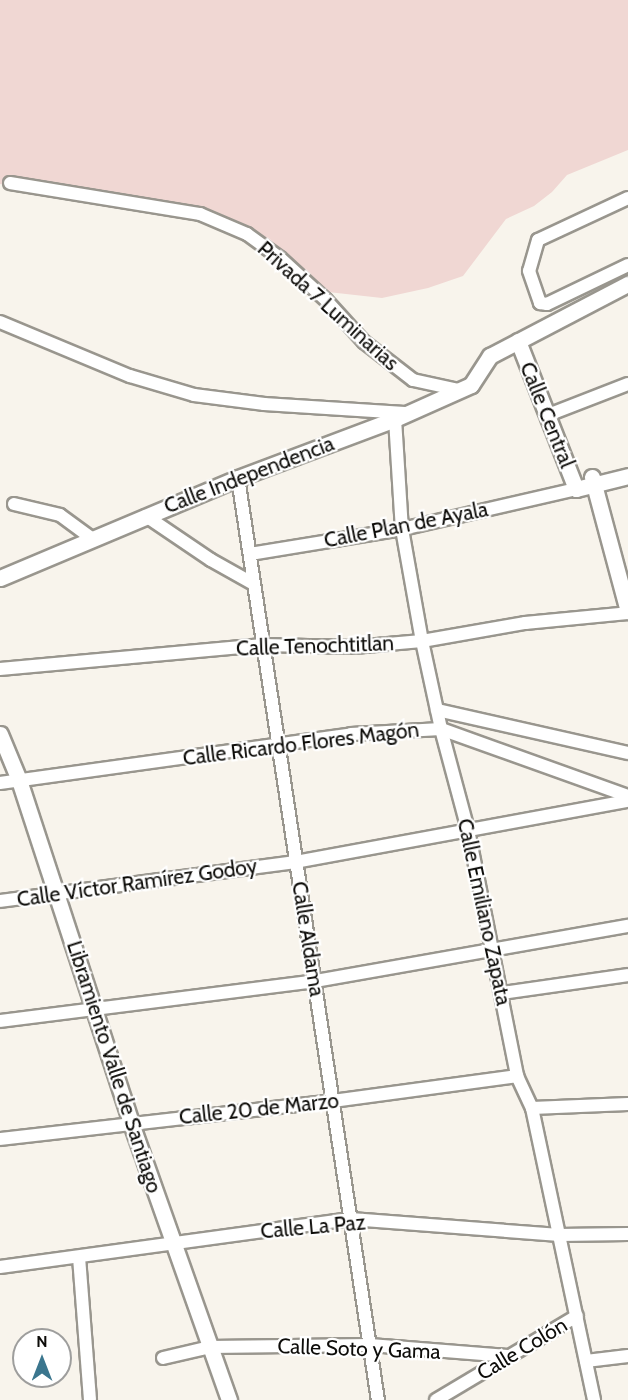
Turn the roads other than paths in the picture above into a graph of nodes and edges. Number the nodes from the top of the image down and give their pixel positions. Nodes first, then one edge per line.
1 (10, 183) dead end
2 (628, 198) edge
3 (628, 265) edge
4 (628, 284) edge
5 (0, 322) edge
6 (518, 341) junction
7 (628, 384) edge
8 (459, 390) junction
9 (548, 415) junction
10 (401, 416) junction
11 (628, 466) edge
12 (628, 476) edge
13 (238, 477) junction
14 (593, 481) junction
15 (575, 486) junction
16 (14, 504) dead end
17 (146, 516) junction
18 (402, 529) junction
19 (94, 540) junction
20 (250, 554) junction
21 (0, 578) edge
22 (254, 584) junction
23 (628, 612) edge
24 (422, 641) junction
25 (263, 645) junction
26 (0, 669) edge
27 (437, 710) junction
28 (441, 729) junction
29 (0, 734) edge
30 (280, 744) junction
31 (628, 753) edge
32 (19, 780) junction
33 (0, 783) edge
34 (628, 796) edge
35 (628, 801) edge
36 (468, 830) junction
37 (295, 862) junction
38 (58, 893) junction
39 (0, 902) edge
40 (628, 926) edge
41 (490, 949) junction
42 (628, 975) edge
43 (315, 981) junction
44 (502, 993) junction
45 (93, 1008) junction
46 (0, 1021) edge
47 (517, 1076) junction
48 (333, 1101) junction
49 (628, 1104) edge
50 (532, 1108) junction
51 (131, 1123) junction
52 (0, 1139) edge
53 (351, 1219) junction
54 (628, 1234) edge
55 (559, 1235) junction
56 (174, 1244) junction
57 (79, 1257) junction
58 (0, 1267) edge
59 (577, 1316) junction
60 (370, 1345) junction
61 (210, 1347) junction
62 (507, 1356) junction
63 (628, 1356) edge
64 (163, 1358) dead end
65 (586, 1361) junction
66 (90, 1400) edge
67 (229, 1400) edge
68 (378, 1400) edge
69 (436, 1400) edge
70 (594, 1400) edge

1 - 8 street, Privada 7 Luminarias
2 - 3 street
4 - 6 street, Calle Independencia
5 - 10 street
6 - 8 street, Calle Independencia
6 - 9 street, Calle Central
7 - 9 street
8 - 10 street, Calle Independencia
9 - 15 street, Calle Central
10 - 13 street, Calle Independencia
10 - 18 street, Calle Emiliano Zapata
11 - 14 street, Calle Plan de Ayala
12 - 14 street, Calle Plan de Ayala
13 - 17 street, Calle Independencia
13 - 20 street, Calle Aldama
14 - 15 street, Calle Plan de Ayala
14 - 23 street, Calle Central
15 - 18 street, Calle Plan de Ayala
16 - 19 street
17 - 19 street, Calle Independencia
17 - 22 street
18 - 20 street, Calle Plan de Ayala
18 - 24 street, Calle Emiliano Zapata
19 - 21 street
20 - 22 street, Calle Aldama
22 - 25 street, Calle Aldama
23 - 24 street, Calle Tenochtitlan
24 - 25 street, Calle Tenochtitlan
24 - 27 street, Calle Emiliano Zapata
25 - 26 street, Calle Tenochtitlan
25 - 30 street, Calle Aldama
27 - 28 street, Calle Emiliano Zapata
27 - 31 street
28 - 30 street, Calle Ricardo Flores Magón
28 - 34 street, Calle Ricardo Flores Magón
28 - 36 street, Calle Emiliano Zapata
29 - 32 street, Libramiento Valle de Santiago
30 - 32 street, Calle Ricardo Flores Magón
30 - 37 street, Calle Aldama
32 - 33 street, Calle Ricardo Flores Magón
32 - 38 street, Libramiento Valle de Santiago
35 - 36 street, Calle Víctor Ramírez Godoy
36 - 37 street, Calle Víctor Ramírez Godoy
36 - 41 street, Calle Emiliano Zapata
37 - 38 street, Calle Víctor Ramírez Godoy
37 - 43 street, Calle Aldama
38 - 39 street, Calle Víctor Ramírez Godoy
38 - 45 street, Libramiento Valle de Santiago
40 - 41 street
41 - 43 street
41 - 44 street, Calle Emiliano Zapata
42 - 44 street
43 - 45 street
43 - 48 street, Calle Aldama
44 - 47 street, Calle Emiliano Zapata
45 - 46 street
45 - 51 street, Libramiento Valle de Santiago
47 - 48 street, Calle 20 de Marzo
47 - 50 street, Calle Emiliano Zapata
48 - 51 street, Calle 20 de Marzo
48 - 53 street, Calle Aldama
49 - 50 street
50 - 55 street, Calle Emiliano Zapata
51 - 52 street, Calle 20 de Marzo
51 - 56 street, Libramiento Valle de Santiago
53 - 55 street, Calle La Paz
53 - 56 street, Calle La Paz
53 - 60 street, Calle Aldama
54 - 55 street, Calle La Paz
55 - 59 street, Calle Emiliano Zapata
56 - 57 street, Calle La Paz
56 - 61 street, Libramiento Valle de Santiago
57 - 58 street, Calle La Paz
57 - 66 street
59 - 62 street, Calle Colón
59 - 65 street, Calle Emiliano Zapata
60 - 61 street, Calle Soto y Gama
60 - 62 street, Calle Soto y Gama
60 - 68 street, Calle Aldama
61 - 64 street, Calle Soto y Gama
61 - 67 street, Libramiento Valle de Santiago
62 - 69 street, Calle Colón
63 - 65 street, Calle Colón
65 - 70 street, Calle Emiliano Zapata

